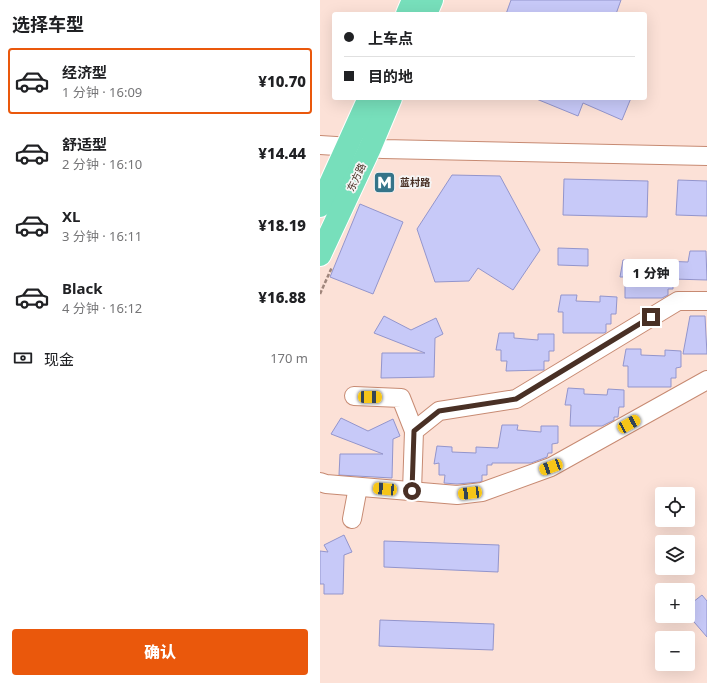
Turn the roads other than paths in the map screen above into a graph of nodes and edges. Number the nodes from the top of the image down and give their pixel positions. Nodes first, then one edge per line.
1 (413, 0) edge
2 (432, 0) edge
3 (408, 12) edge
4 (427, 12) edge
5 (368, 100) edge
6 (390, 100) edge
7 (320, 145) edge
8 (347, 146) junction
9 (370, 148) junction
10 (707, 156) edge
11 (320, 206) edge
12 (320, 255) edge
13 (707, 301) edge
14 (707, 380) edge
15 (354, 396) dead end
16 (414, 431) junction
17 (320, 482) edge
18 (358, 487) junction
19 (412, 491) junction
20 (352, 519) dead end

1 - 3 main road
2 - 4 main road
5 - 8 main road, 东方路
6 - 9 main road, 东方路
7 - 8 street
8 - 9 street
8 - 11 main road, 东方路
9 - 10 street
9 - 12 main road, 东方路
13 - 16 street
14 - 19 street
15 - 16 street
16 - 19 street
17 - 18 street
18 - 19 street
18 - 20 street

